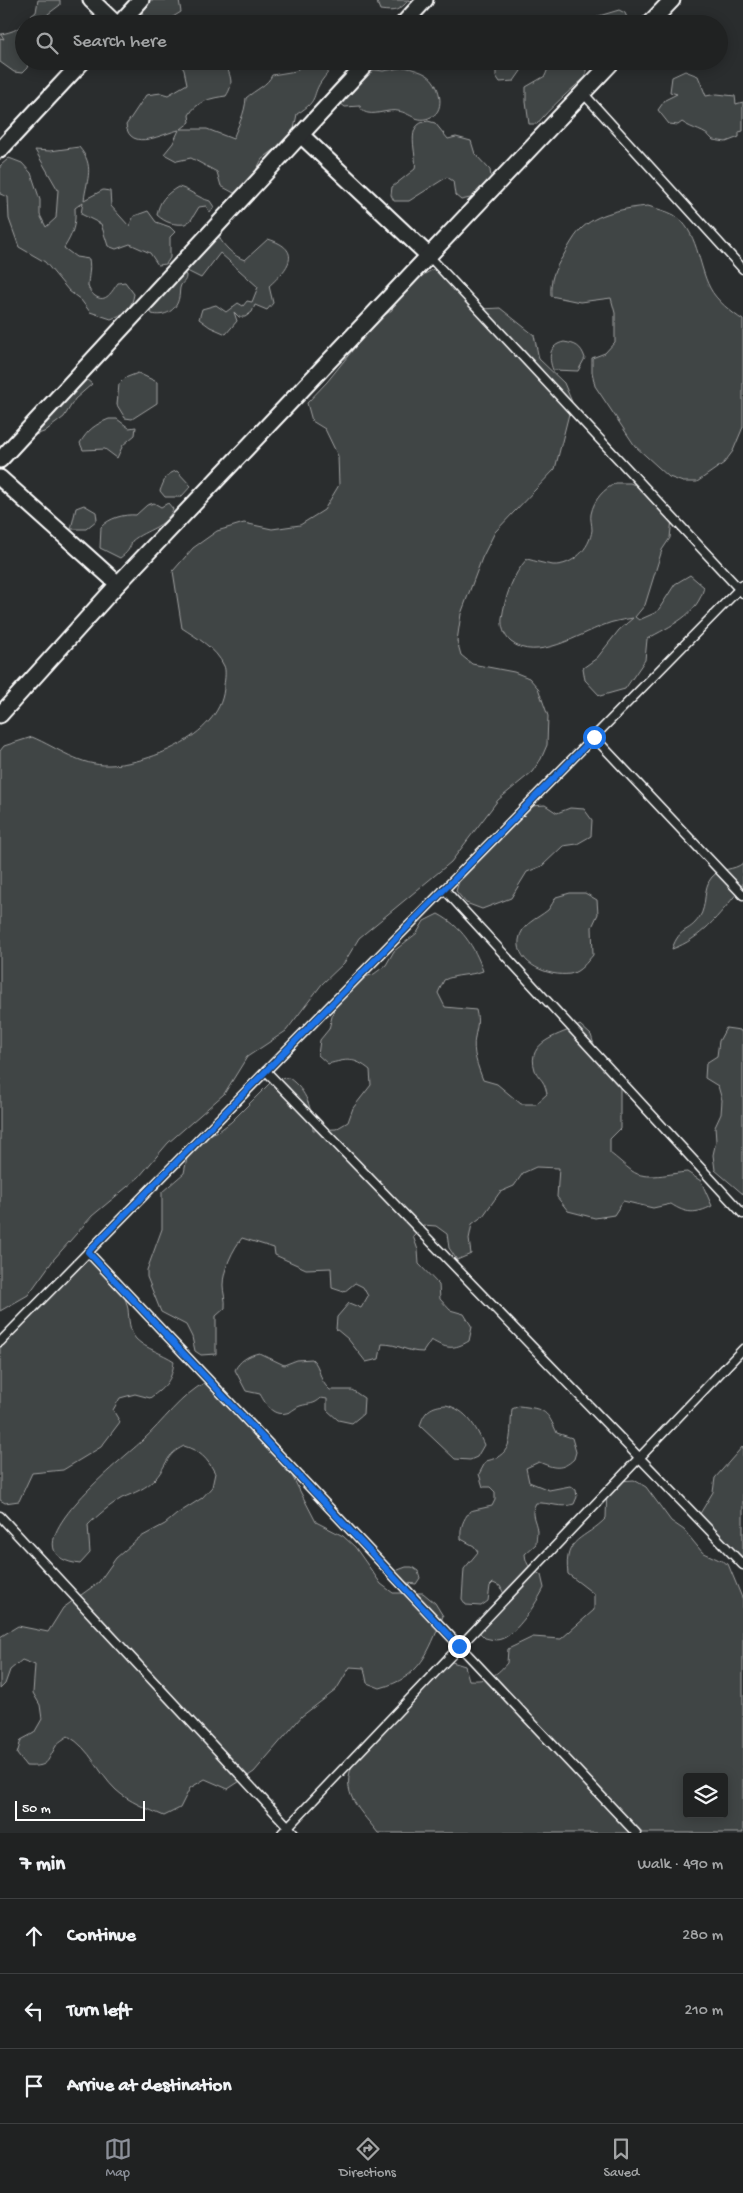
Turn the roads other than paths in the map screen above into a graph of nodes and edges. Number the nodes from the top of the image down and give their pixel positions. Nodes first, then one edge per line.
1 (91, 0) edge
2 (141, 0) edge
3 (425, 0) edge
4 (672, 0) edge
5 (107, 15) edge
6 (126, 15) edge
7 (411, 15) edge
8 (658, 15) edge
9 (75, 70) edge
10 (361, 70) edge
11 (605, 70) edge
12 (583, 93) junction
13 (301, 135) junction
14 (0, 150) edge
15 (428, 255) junction
16 (743, 269) edge
17 (0, 460) edge
18 (0, 478) edge
19 (118, 584) junction
20 (742, 589) edge
21 (0, 715) edge
22 (594, 737) junction
23 (444, 889) junction
24 (743, 895) edge
25 (266, 1071) junction
26 (743, 1214) edge
27 (88, 1252) junction
28 (0, 1342) edge
29 (743, 1350) edge
30 (639, 1457) junction
31 (0, 1516) edge
32 (743, 1565) edge
33 (459, 1646) junction
34 (288, 1827) junction
35 (282, 1833) edge
36 (294, 1833) edge
37 (636, 1833) edge

1 - 5 street
2 - 6 street
3 - 7 street
4 - 8 street
9 - 14 street
10 - 13 street
11 - 12 street
12 - 15 street
12 - 16 lane
13 - 15 street
13 - 17 street
15 - 19 street
15 - 20 lane
18 - 19 street
19 - 21 street
20 - 22 lane
22 - 23 lane
22 - 24 lane
23 - 25 lane
23 - 26 lane
25 - 27 lane
25 - 30 lane
27 - 28 lane
27 - 33 lane
29 - 30 lane
30 - 32 lane
30 - 33 lane
31 - 34 lane
33 - 34 lane
33 - 37 lane
34 - 35 lane
34 - 36 lane

